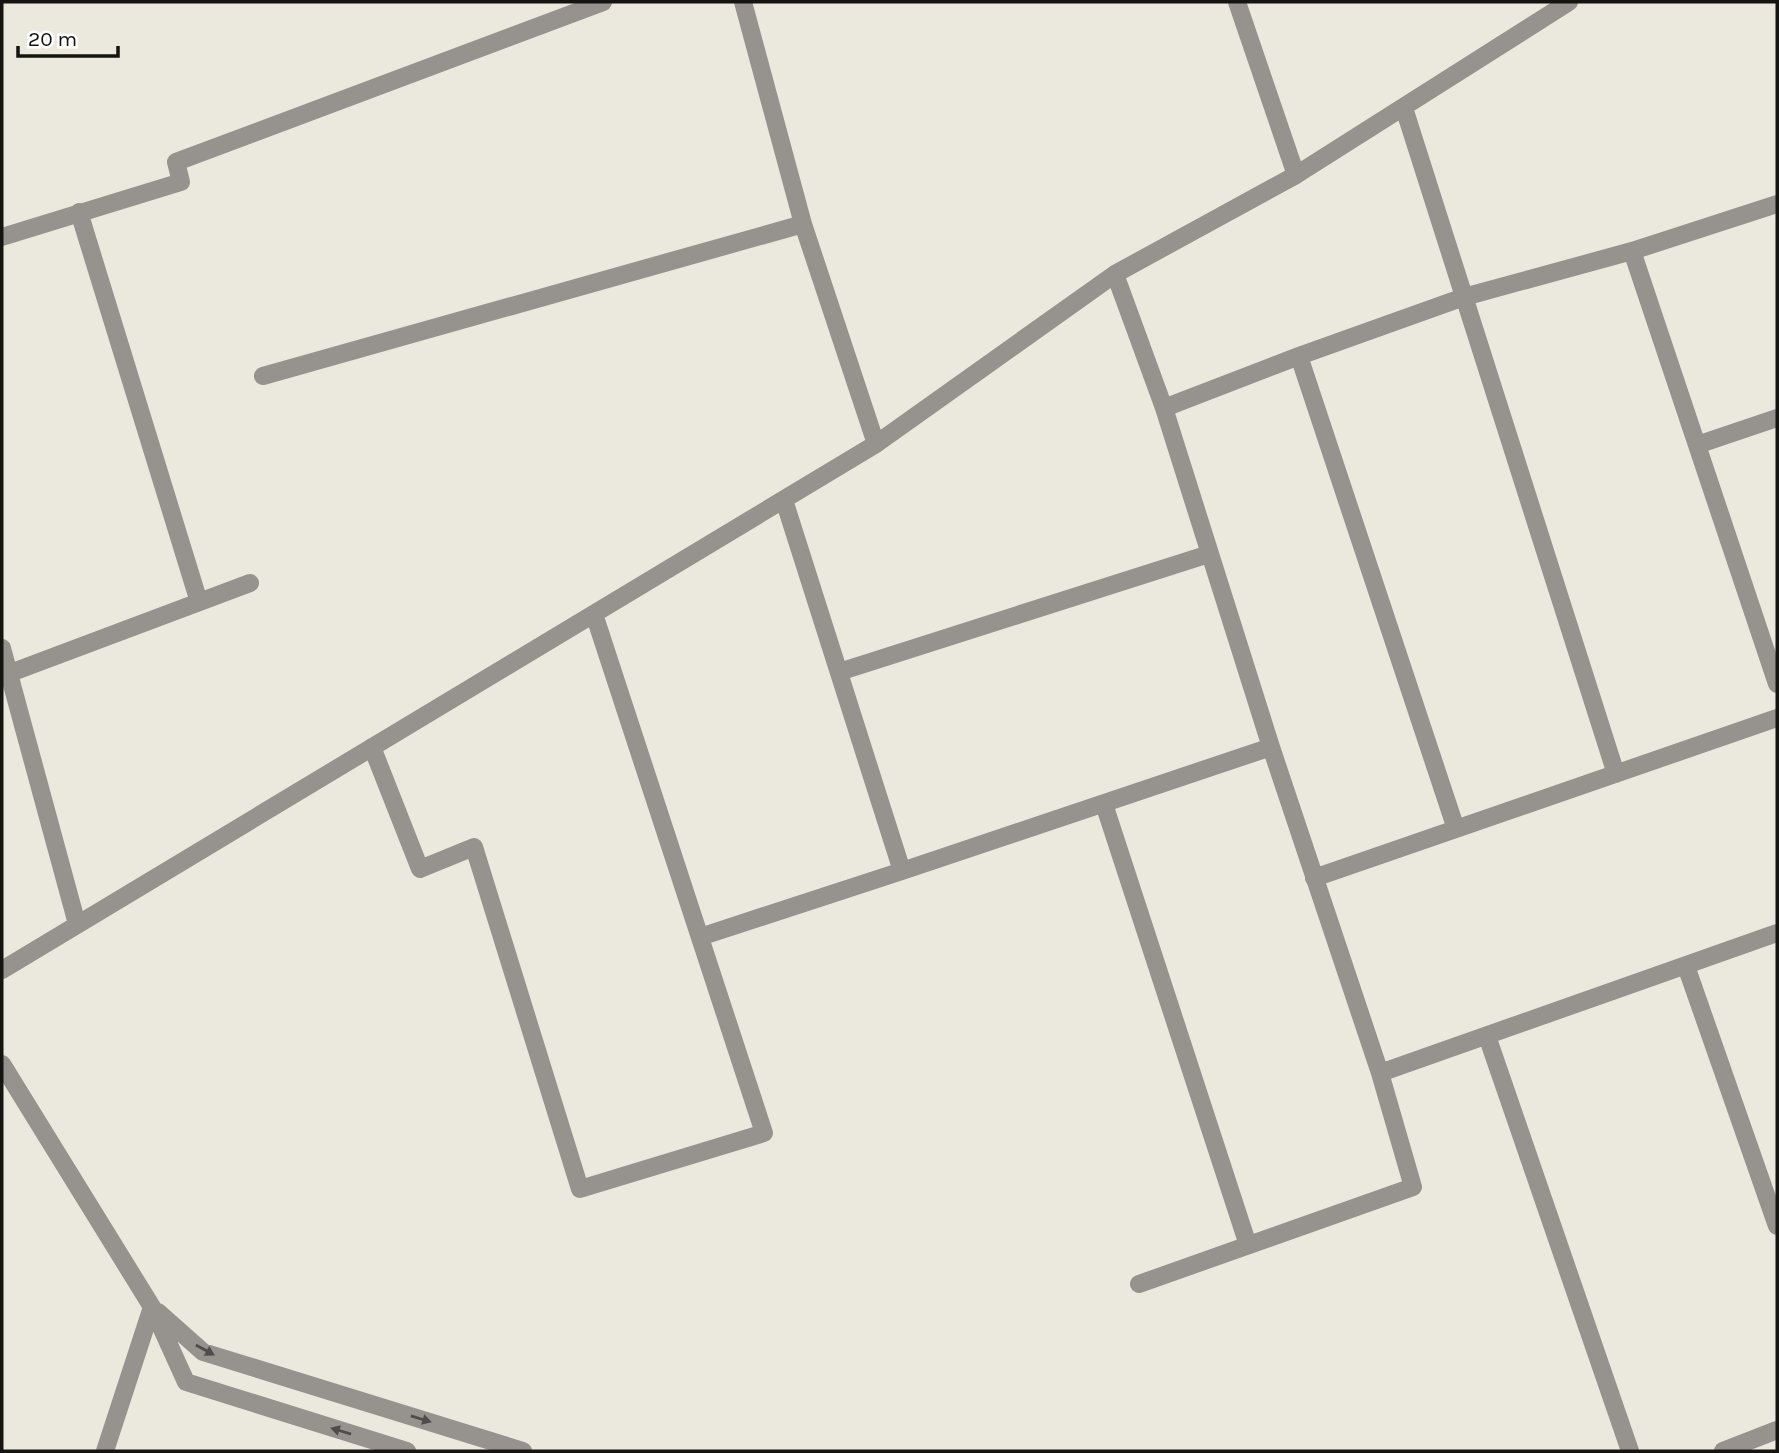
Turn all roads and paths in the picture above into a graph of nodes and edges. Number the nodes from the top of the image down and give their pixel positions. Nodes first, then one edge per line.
1 (603, 2) edge
2 (743, 2) edge
3 (1237, 2) edge
4 (1569, 2) edge
5 (1549, 7) edge
6 (1404, 108) junction
7 (1296, 175) junction
8 (1777, 204) edge
9 (79, 212) junction
10 (803, 224) junction
11 (2, 237) edge
12 (1632, 251) junction
13 (1115, 274) junction
14 (1464, 297) junction
15 (1299, 356) junction
16 (263, 376) dead end
17 (1164, 408) junction
18 (1777, 418) edge
19 (876, 444) junction
20 (1696, 446) junction
21 (785, 500) junction
22 (1209, 554) junction
23 (250, 583) dead end
24 (199, 602) junction
25 (594, 614) junction
26 (2, 648) edge
27 (839, 672) junction
28 (6, 675) edge
29 (1777, 684) edge
30 (1777, 718) edge
31 (372, 747) junction
32 (1271, 747) junction
33 (1616, 774) junction
34 (1104, 804) junction
35 (1456, 829) junction
36 (902, 871) junction
37 (1314, 878) junction
38 (77, 924) junction
39 (1777, 933) edge
40 (700, 937) junction
41 (1686, 966) junction
42 (2, 970) edge
43 (1487, 1035) junction
44 (2, 1064) edge
45 (1380, 1073) junction
46 (1772, 1189) edge
47 (1777, 1226) edge
48 (1248, 1245) junction
49 (1139, 1284) dead end
50 (152, 1307) junction
51 (1777, 1430) edge
52 (105, 1451) edge
53 (407, 1451) edge
54 (523, 1451) edge
55 (1630, 1451) edge
56 (1723, 1451) edge

1 - 9 street
2 - 10 street
3 - 7 street
4 - 5 street
5 - 6 street
6 - 7 street
6 - 14 street
7 - 13 street
8 - 12 street
9 - 11 street
9 - 24 street
10 - 16 street
10 - 19 street
12 - 14 street
12 - 20 street
13 - 17 street
13 - 19 street
14 - 15 street
14 - 33 street
15 - 17 street
15 - 35 street
17 - 22 street
18 - 20 street
19 - 21 street
20 - 29 street
21 - 25 street
21 - 27 street
22 - 27 street
22 - 32 street
23 - 24 street
24 - 28 street
25 - 31 street
25 - 40 street
26 - 28 street
27 - 36 street
28 - 38 street
30 - 33 street
31 - 38 street
31 - 40 street
32 - 34 street
32 - 37 street
33 - 35 street
34 - 36 street
34 - 48 street
35 - 37 street
36 - 40 street
37 - 45 street
38 - 42 street
39 - 41 street
41 - 43 street
41 - 46 street
43 - 45 street
43 - 55 street
44 - 50 street
45 - 48 street
46 - 47 street
48 - 49 street
50 - 52 street
53 -> 50 street
50 -> 54 street
51 - 56 street

